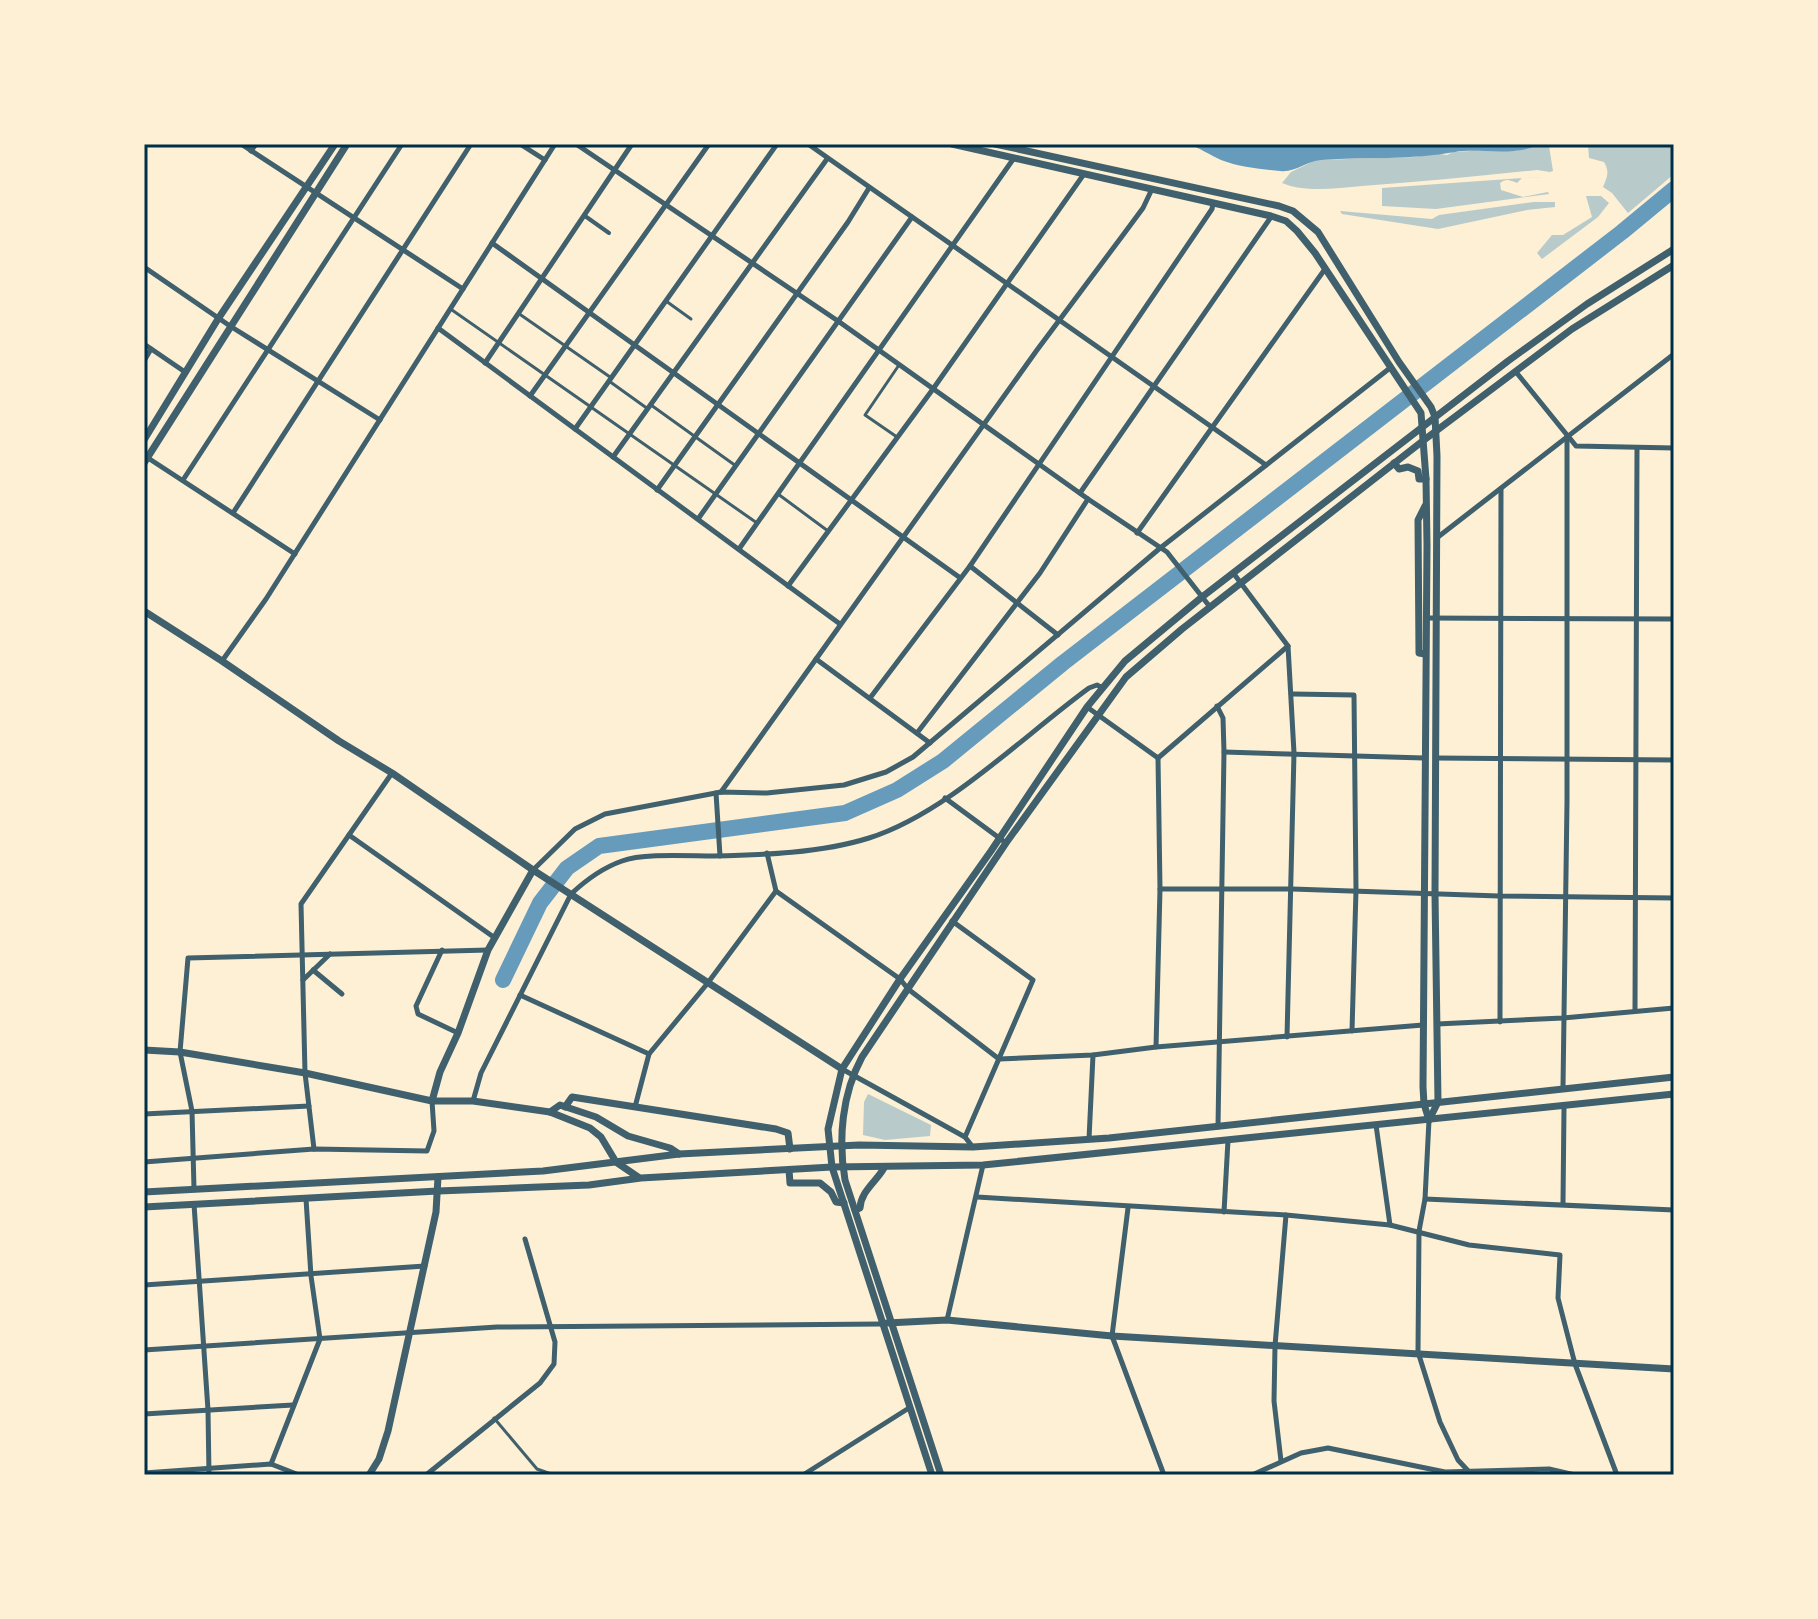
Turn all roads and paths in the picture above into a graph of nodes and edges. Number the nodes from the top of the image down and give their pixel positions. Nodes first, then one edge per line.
1 (241, 144) edge
2 (256, 144) edge
3 (335, 144) edge
4 (347, 144) edge
5 (402, 144) edge
6 (471, 144) edge
7 (520, 144) edge
8 (555, 144) edge
9 (576, 144) edge
10 (632, 144) edge
11 (709, 144) edge
12 (777, 144) edge
13 (808, 144) edge
14 (952, 144) edge
15 (995, 144) edge
16 (251, 151) junction
17 (1014, 157) junction
18 (828, 159) junction
19 (545, 160) junction
20 (614, 170) junction
21 (1084, 173) junction
22 (869, 188) junction
23 (1152, 188) junction
24 (307, 189) junction
25 (316, 195) junction
26 (1214, 202) junction
27 (667, 204) junction
28 (584, 215) junction
29 (1271, 216) junction
30 (912, 217) junction
31 (353, 218) junction
32 (609, 233) dead end
33 (711, 235) junction
34 (492, 243) junction
35 (953, 246) junction
36 (404, 249) junction
37 (1674, 249) edge
38 (752, 263) junction
39 (1673, 266) edge
40 (144, 267) edge
41 (1325, 269) junction
42 (541, 279) junction
43 (1006, 282) junction
44 (463, 289) junction
45 (797, 293) junction
46 (666, 301) junction
47 (451, 308) junction
48 (518, 313) junction
49 (589, 313) junction
50 (218, 319) junction
51 (691, 319) dead end
52 (1060, 320) junction
53 (838, 321) junction
54 (230, 326) junction
55 (438, 328) junction
56 (499, 342) junction
57 (144, 344) edge
58 (634, 345) junction
59 (565, 346) junction
60 (151, 349) junction
61 (268, 349) junction
62 (880, 351) junction
63 (1674, 354) edge
64 (1111, 355) junction
65 (144, 361) edge
66 (485, 363) junction
67 (899, 365) junction
68 (1392, 371) junction
69 (185, 372) junction
70 (1516, 372) junction
71 (674, 373) junction
72 (545, 375) junction
73 (319, 380) junction
74 (610, 380) junction
75 (1153, 385) junction
76 (933, 389) junction
77 (530, 396) junction
78 (717, 405) junction
79 (591, 407) junction
80 (649, 407) junction
81 (1435, 417) junction
82 (380, 420) junction
83 (984, 423) junction
84 (1423, 425) junction
85 (1212, 426) junction
86 (575, 429) junction
87 (1436, 433) junction
88 (630, 434) junction
89 (758, 434) junction
90 (1567, 435) junction
91 (695, 437) junction
92 (897, 437) junction
93 (144, 439) edge
94 (1424, 440) junction
95 (1637, 448) junction
96 (1674, 448) edge
97 (613, 457) junction
98 (146, 460) edge
99 (800, 463) junction
100 (1394, 463) junction
101 (1038, 464) junction
102 (675, 465) junction
103 (1266, 465) junction
104 (736, 466) junction
105 (1426, 479) junction
106 (183, 480) junction
107 (1501, 489) junction
108 (657, 490) junction
109 (1080, 493) junction
110 (716, 494) junction
111 (778, 494) junction
112 (1088, 499) junction
113 (851, 500) junction
114 (1426, 504) junction
115 (233, 513) junction
116 (698, 519) junction
117 (757, 523) junction
118 (828, 531) junction
119 (1137, 533) junction
120 (903, 537) junction
121 (1437, 537) junction
122 (739, 549) junction
123 (1159, 549) junction
124 (295, 554) junction
125 (970, 566) junction
126 (1234, 574) junction
127 (959, 577) junction
128 (1241, 583) junction
129 (788, 586) junction
130 (1200, 594) junction
131 (1017, 603) junction
132 (1210, 607) junction
133 (144, 611) edge
134 (1426, 618) junction
135 (1436, 618) junction
136 (1566, 618) junction
137 (1638, 619) junction
138 (1674, 619) edge
139 (1501, 620) junction
140 (840, 624) junction
141 (1058, 635) junction
142 (1288, 646) junction
143 (1425, 654) junction
144 (816, 659) junction
145 (222, 661) junction
146 (1101, 687) junction
147 (1293, 694) junction
148 (870, 698) junction
149 (1217, 706) junction
150 (1087, 707) junction
151 (1097, 714) junction
152 (917, 733) junction
153 (930, 743) junction
154 (1224, 752) junction
155 (1294, 753) junction
156 (1355, 755) junction
157 (1158, 758) junction
158 (1424, 758) junction
159 (1436, 758) junction
160 (1637, 759) junction
161 (1501, 760) junction
162 (1674, 760) edge
163 (1566, 761) junction
164 (392, 773) junction
165 (718, 793) junction
166 (945, 798) junction
167 (349, 835) junction
168 (1002, 841) junction
169 (720, 852) junction
170 (767, 853) junction
171 (537, 872) junction
172 (1160, 889) junction
173 (1292, 889) junction
174 (1222, 890) junction
175 (1356, 890) junction
176 (776, 891) junction
177 (568, 892) junction
178 (1424, 894) junction
179 (1435, 894) junction
180 (1565, 895) junction
181 (1499, 896) junction
182 (1635, 897) junction
183 (1674, 898) edge
184 (944, 916) junction
185 (954, 922) junction
186 (495, 939) junction
187 (442, 950) junction
188 (488, 950) junction
189 (331, 954) junction
190 (303, 955) junction
191 (313, 970) junction
192 (900, 979) junction
193 (303, 980) junction
194 (707, 984) junction
195 (908, 989) junction
196 (342, 994) dead end
197 (520, 995) junction
198 (1674, 1008) edge
199 (1635, 1011) junction
200 (1563, 1018) junction
201 (1500, 1022) junction
202 (1436, 1024) junction
203 (1423, 1025) junction
204 (1352, 1031) junction
205 (458, 1033) junction
206 (1287, 1037) junction
207 (1219, 1043) junction
208 (1156, 1047) junction
209 (144, 1050) edge
210 (180, 1052) junction
211 (649, 1054) junction
212 (1093, 1055) junction
213 (999, 1059) junction
214 (842, 1069) junction
215 (305, 1073) junction
216 (852, 1075) junction
217 (1674, 1077) edge
218 (1563, 1087) junction
219 (1674, 1094) edge
220 (432, 1101) junction
221 (473, 1101) junction
222 (1438, 1102) junction
223 (1424, 1104) junction
224 (309, 1106) junction
225 (565, 1107) junction
226 (635, 1107) junction
227 (1564, 1107) junction
228 (192, 1111) junction
229 (550, 1112) junction
230 (144, 1114) edge
231 (1429, 1120) junction
232 (1376, 1125) junction
233 (1218, 1127) junction
234 (965, 1137) junction
235 (1089, 1139) junction
236 (1228, 1140) junction
237 (842, 1146) junction
238 (830, 1147) junction
239 (973, 1147) junction
240 (314, 1149) junction
241 (790, 1149) junction
242 (679, 1154) junction
243 (194, 1158) junction
244 (144, 1162) edge
245 (616, 1162) junction
246 (983, 1165) junction
247 (832, 1167) junction
248 (843, 1167) junction
249 (884, 1168) junction
250 (789, 1170) junction
251 (438, 1177) junction
252 (641, 1178) junction
253 (194, 1189) junction
254 (438, 1191) junction
255 (144, 1192) edge
256 (977, 1197) junction
257 (306, 1199) junction
258 (1425, 1199) junction
259 (844, 1203) junction
260 (1563, 1203) junction
261 (194, 1204) junction
262 (144, 1207) edge
263 (1128, 1208) junction
264 (855, 1210) junction
265 (1674, 1210) edge
266 (1224, 1212) junction
267 (1286, 1215) junction
268 (1390, 1225) junction
269 (1419, 1231) junction
270 (525, 1239) dead end
271 (425, 1266) junction
272 (311, 1276) junction
273 (200, 1281) junction
274 (144, 1285) edge
275 (947, 1320) junction
276 (890, 1322) junction
277 (881, 1324) junction
278 (409, 1333) junction
279 (1112, 1336) junction
280 (320, 1339) junction
281 (204, 1346) junction
282 (1275, 1346) junction
283 (144, 1350) edge
284 (1418, 1352) junction
285 (1575, 1364) junction
286 (1674, 1369) edge
287 (293, 1405) junction
288 (909, 1408) junction
289 (208, 1410) junction
290 (144, 1414) edge
291 (494, 1418) junction
292 (1281, 1461) junction
293 (271, 1464) junction
294 (208, 1472) edge
295 (1548, 1472) edge
296 (144, 1473) edge
297 (1443, 1473) edge
298 (1471, 1473) edge
299 (299, 1475) edge
300 (369, 1475) edge
301 (426, 1475) edge
302 (554, 1475) edge
303 (803, 1475) edge
304 (932, 1475) edge
305 (941, 1475) edge
306 (1164, 1475) edge
307 (1252, 1475) edge
308 (1575, 1475) edge
309 (1617, 1475) edge

1 - 16 street
2 - 16 street
3 - 24 street
4 - 25 street
5 - 31 street
6 - 36 street
7 - 19 street
8 - 19 street
9 - 20 street
10 - 20 street
11 - 27 street
12 - 33 street
13 - 18 street
14 - 17 street
15 - 81 street
16 - 24 street
17 - 21 street
17 - 35 street
18 - 22 street
18 - 38 street
19 - 34 street
20 - 27 street
20 - 28 street
21 - 23 street
21 - 43 street
22 - 30 street
22 - 45 street
23 - 26 street
23 - 52 street
24 - 25 street
24 - 50 street
25 - 31 street
25 - 54 street
26 - 29 street
26 - 64 street
27 - 33 street
27 - 49 street
28 - 32 street
28 - 42 street
29 - 41 street
29 - 75 street
30 - 35 street
30 - 53 street
31 - 36 street
31 - 61 street
33 - 38 street
33 - 46 street
34 - 42 street
34 - 44 street
35 - 43 street
35 - 62 street
36 - 44 street
36 - 73 street
37 - 81 street
38 - 45 street
38 - 71 street
39 - 70 street
40 - 50 street
41 - 68 street
41 - 85 street
42 - 48 street
42 - 49 street
43 - 52 street
43 - 76 street
44 - 47 street
45 - 53 street
45 - 78 street
46 - 51 lane
46 - 58 street
47 - 55 street
47 - 56 lane
48 - 56 street
48 - 59 lane
49 - 58 street
49 - 59 street
50 - 54 street
50 - 69 street
52 - 64 street
52 - 83 street
53 - 62 street
53 - 89 street
54 - 61 street
54 - 98 street
55 - 66 street
55 - 82 street
56 - 66 street
56 - 72 lane
57 - 60 street
58 - 71 street
58 - 74 street
59 - 72 street
59 - 74 lane
60 - 65 street
60 - 69 street
61 - 73 street
61 - 106 street
62 - 67 street
62 - 99 street
63 - 90 street
64 - 75 street
64 - 101 street
66 - 77 street
67 - 76 street
67 - 92 lane
68 - 84 street
68 - 103 street
69 - 93 street
70 - 87 street
70 - 90 street
71 - 78 street
71 - 80 street
72 - 77 street
72 - 79 lane
73 - 82 street
73 - 115 street
74 - 79 street
74 - 80 lane
75 - 85 street
75 - 109 street
76 - 83 street
76 - 92 street
77 - 86 street
78 - 89 street
78 - 91 street
79 - 86 street
79 - 88 lane
80 - 88 street
80 - 91 lane
81 - 84 street
81 - 87 street
82 - 124 street
83 - 101 street
83 - 120 street
84 - 94 street
84 - 126 street
85 - 103 street
85 - 119 street
86 - 97 street
87 - 94 street
87 - 121 street
88 - 97 street
88 - 102 lane
89 - 99 street
89 - 104 street
90 - 95 street
90 - 107 street
90 - 136 street
91 - 102 street
91 - 104 lane
92 - 113 street
94 - 100 street
94 - 105 street
95 - 96 street
95 - 137 street
97 - 108 street
98 - 106 street
99 - 111 street
99 - 113 street
100 - 105 street
100 - 128 street
101 - 109 street
101 - 125 street
102 - 108 street
102 - 110 lane
103 - 123 street
104 - 110 street
105 - 114 street
106 - 115 street
107 - 121 street
107 - 139 street
108 - 116 street
109 - 112 street
110 - 116 street
110 - 117 lane
111 - 117 street
111 - 118 lane
112 - 119 street
112 - 131 street
113 - 118 street
113 - 120 street
114 - 134 street
114 - 143 street
115 - 124 street
116 - 122 street
117 - 122 street
118 - 129 street
119 - 123 street
120 - 127 street
120 - 140 street
121 - 135 street
122 - 129 street
123 - 130 street
123 - 141 street
124 - 145 street
125 - 127 street
125 - 131 street
126 - 128 street
126 - 130 street
127 - 148 street
128 - 132 street
128 - 142 street
129 - 140 street
130 - 132 street
130 - 146 street
131 - 141 street
131 - 152 street
132 - 151 street
133 - 145 street
134 - 135 street
134 - 143 street
135 - 139 street
135 - 159 street
136 - 137 street
136 - 139 street
136 - 163 street
137 - 138 street
137 - 160 street
139 - 161 street
140 - 144 street
141 - 153 street
142 - 147 street
142 - 149 street
143 - 158 street
144 - 148 street
144 - 165 street
145 - 164 street
146 - 150 street
146 - 166 street
147 - 155 street
147 - 156 street
148 - 152 street
149 - 154 street
149 - 157 street
150 - 151 street
150 - 168 street
151 - 157 street
151 - 168 street
152 - 153 street
153 - 165 street
154 - 155 street
154 - 174 street
155 - 156 street
155 - 173 street
156 - 158 street
156 - 175 street
157 - 172 street
158 - 178 street
159 - 161 street
159 - 179 street
160 - 162 street
160 - 163 street
160 - 182 street
161 - 163 street
161 - 181 street
163 - 180 street
164 - 167 street
164 - 171 street
165 - 169 street
165 - 171 street
166 - 168 street
166 - 170 street
167 - 186 street
167 - 190 street
168 - 184 street
168 - 185 street
169 - 170 street
169 - 177 street
170 - 176 street
171 - 177 street
171 - 186 street
172 - 174 street
172 - 208 street
173 - 174 street
173 - 175 street
173 - 206 street
174 - 207 street
175 - 178 street
175 - 204 street
176 - 192 street
176 - 194 street
177 - 194 street
177 - 197 street
178 - 179 street
178 - 203 street
179 - 181 street
179 - 202 street
180 - 181 street
180 - 182 street
180 - 200 street
181 - 201 street
182 - 183 street
182 - 199 street
184 - 185 street
184 - 192 street
185 - 195 street
185 - 213 street
186 - 188 street
187 - 188 street
187 - 189 street
187 - 205 street
188 - 205 street
189 - 190 street
189 - 191 street
190 - 193 street
190 - 210 street
191 - 193 street
191 - 196 street
192 - 195 street
192 - 214 street
193 - 215 street
194 - 211 street
194 - 214 street
195 - 213 street
195 - 216 street
197 - 211 street
197 - 221 street
198 - 199 street
199 - 200 street
200 - 201 street
200 - 218 street
201 - 202 street
202 - 222 street
203 - 204 street
203 - 223 street
204 - 206 street
205 - 220 street
206 - 207 street
207 - 208 street
207 - 233 street
208 - 212 street
209 - 210 street
210 - 215 street
210 - 228 street
211 - 226 street
212 - 213 street
212 - 235 street
213 - 234 street
214 - 216 street
214 - 238 street
215 - 220 street
215 - 224 street
216 - 234 street
216 - 237 street
217 - 218 street
218 - 222 street
219 - 227 street
220 - 221 street
220 - 240 street
221 - 229 street
222 - 223 street
222 - 231 street
223 - 231 street
223 - 233 street
224 - 228 street
224 - 240 street
225 - 226 street
225 - 229 street
225 - 242 street
226 - 241 street
227 - 231 street
227 - 260 street
228 - 230 street
228 - 243 street
229 - 245 street
231 - 232 street
231 - 258 street
232 - 236 street
232 - 268 street
233 - 235 street
234 - 239 street
235 - 239 street
236 - 246 street
236 - 266 street
237 - 238 street
237 - 239 street
237 - 248 street
238 - 241 street
238 - 247 street
240 - 243 street
241 - 242 street
242 - 245 street
243 - 244 street
243 - 253 street
245 - 251 street
245 - 252 street
246 - 249 street
246 - 256 street
247 - 248 street
247 - 250 street
247 - 259 street
248 - 249 street
248 - 264 street
249 - 264 street
250 - 252 street
250 - 259 street
251 - 253 street
251 - 254 street
252 - 254 street
253 - 255 street
254 - 257 street
254 - 271 street
256 - 263 street
256 - 275 street
257 - 261 street
257 - 272 street
258 - 260 street
258 - 269 street
259 - 277 street
260 - 265 street
261 - 262 street
261 - 273 street
263 - 266 street
263 - 279 street
264 - 276 street
266 - 267 street
267 - 268 street
267 - 282 street
268 - 269 street
269 - 284 street
269 - 285 street
270 - 291 street
271 - 272 street
271 - 278 street
272 - 273 street
272 - 280 street
273 - 274 street
273 - 281 street
275 - 276 street
275 - 279 street
276 - 277 street
276 - 305 street
277 - 278 street
277 - 288 street
278 - 280 street
278 - 300 street
279 - 282 street
279 - 306 street
280 - 281 street
280 - 287 street
281 - 283 street
281 - 289 street
282 - 284 street
282 - 292 street
284 - 285 street
284 - 298 street
285 - 286 street
285 - 309 street
287 - 289 street
287 - 293 street
288 - 303 street
288 - 304 street
289 - 290 street
289 - 294 street
291 - 301 street
291 - 302 lane
292 - 297 street
292 - 307 street
293 - 294 street
293 - 299 street
294 - 296 street
295 - 298 street
295 - 308 street
297 - 298 street

